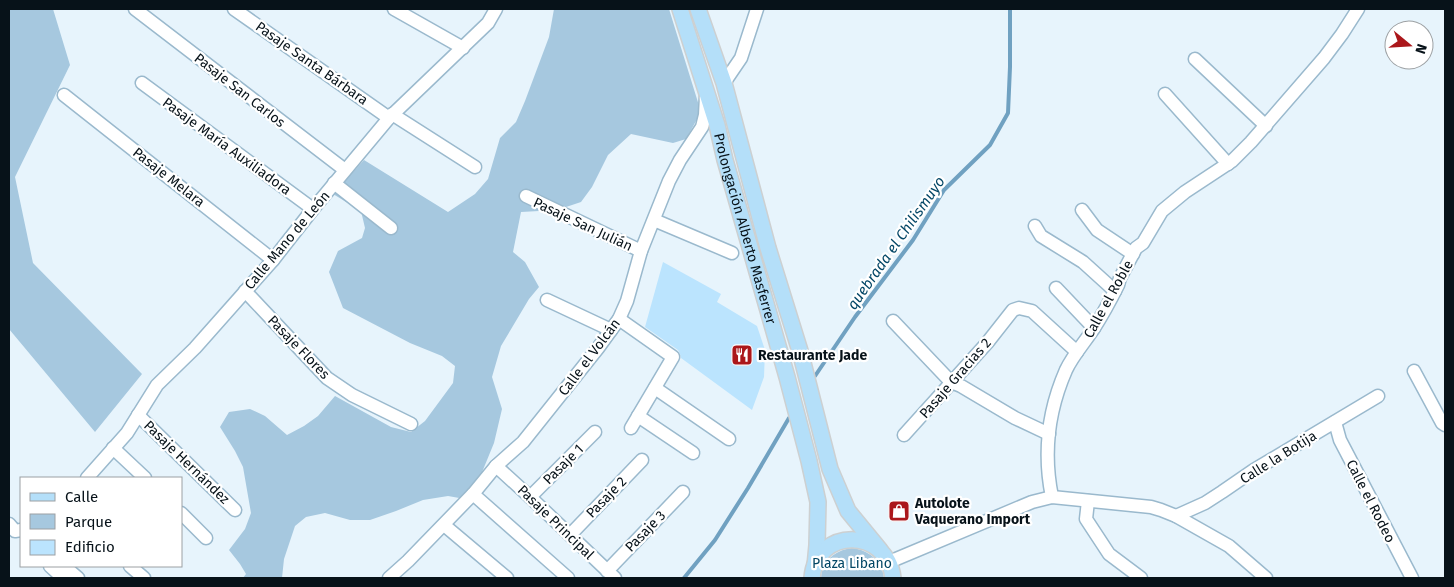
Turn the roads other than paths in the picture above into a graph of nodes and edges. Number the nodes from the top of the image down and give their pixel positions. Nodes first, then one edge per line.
1 (135, 9) edge
2 (234, 9) edge
3 (394, 9) edge
4 (496, 9) edge
5 (680, 9) edge
6 (698, 9) edge
7 (757, 9) edge
8 (1358, 9) edge
9 (462, 48) junction
10 (1195, 59) dead end
11 (142, 82) dead end
12 (724, 83) junction
13 (706, 86) junction
14 (1165, 94) dead end
15 (64, 95) dead end
16 (390, 116) junction
17 (1266, 126) junction
18 (1228, 164) junction
19 (475, 167) dead end
20 (345, 170) junction
21 (334, 182) junction
22 (526, 196) dead end
23 (313, 208) junction
24 (1082, 210) dead end
25 (654, 220) junction
26 (1035, 226) dead end
27 (391, 228) dead end
28 (641, 251) junction
29 (732, 253) dead end
30 (1133, 254) junction
31 (273, 260) junction
32 (1056, 288) dead end
33 (245, 291) junction
34 (1115, 292) junction
35 (547, 300) dead end
36 (893, 321) dead end
37 (615, 324) junction
38 (1094, 328) junction
39 (1076, 352) junction
40 (1414, 371) dead end
41 (952, 382) junction
42 (655, 388) junction
43 (1378, 396) dead end
44 (138, 415) junction
45 (638, 416) junction
46 (1335, 422) junction
47 (411, 424) dead end
48 (1445, 425) edge
49 (631, 428) dead end
50 (596, 432) dead end
51 (1049, 434) junction
52 (904, 435) dead end
53 (729, 439) dead end
54 (113, 448) junction
55 (693, 453) dead end
56 (642, 460) dead end
57 (496, 466) junction
58 (88, 477) edge
59 (144, 477) edge
60 (683, 492) dead end
61 (473, 494) junction
62 (530, 497) junction
63 (1052, 497) junction
64 (1088, 501) junction
65 (235, 510) dead end
66 (182, 514) edge
67 (1176, 516) junction
68 (444, 525) junction
69 (570, 535) junction
70 (206, 538) dead end
71 (880, 550) junction
72 (889, 562) junction
73 (51, 567) edge
74 (65, 567) edge
75 (131, 567) edge
76 (813, 572) edge
77 (611, 574) edge
78 (63, 578) edge
79 (78, 578) edge
80 (144, 578) edge
81 (389, 578) edge
82 (507, 578) edge
83 (568, 578) edge
84 (893, 578) edge
85 (1141, 578) edge
86 (1266, 578) edge
87 (1412, 578) edge

1 - 20 street, Pasaje San Carlos
2 - 16 street, Pasaje Santa Bárbara
3 - 9 street
4 - 9 street, Calle Mano de León
5 - 13 main road, Prolongación Alberto Masferrer
6 - 12 main road, Prolongación Alberto Masferrer
7 - 12 street
8 - 17 street, Calle el Roble
9 - 16 street, Calle Mano de León
10 - 17 street
11 - 23 street, Pasaje María Auxiliadora
12 - 71 main road, Prolongación Alberto Masferrer
13 - 25 street, Calle el Volcán
13 - 76 main road, Prolongación Alberto Masferrer
14 - 18 street
15 - 31 street, Pasaje Melara
16 - 19 street, Pasaje Santa Bárbara
16 - 20 street, Calle Mano de León
17 - 18 street, Calle el Roble
18 - 30 street, Calle el Roble
20 - 21 street, Calle Mano de León
21 - 23 street, Calle Mano de León
21 - 27 street
22 - 28 street, Pasaje San Julián
23 - 31 street, Calle Mano de León
24 - 30 street
25 - 28 street, Calle el Volcán
25 - 29 street
26 - 34 street
28 - 37 street, Calle el Volcán
30 - 34 street, Calle el Roble
31 - 33 street, Calle Mano de León
32 - 38 street
33 - 44 street, Calle Mano de León
33 - 47 street, Pasaje Flores
34 - 38 street, Calle el Roble
35 - 37 street
36 - 41 street
37 - 42 street
37 - 57 street, Calle el Volcán
38 - 39 street, Calle el Roble
39 - 41 street, Pasaje Gracias 2
39 - 51 street, Calle el Roble
40 - 48 street
41 - 51 street
41 - 52 street, Pasaje Gracias 2
42 - 45 street
42 - 53 street
43 - 46 street, Calle la Botija
44 - 54 street, Calle Mano de León
44 - 65 street, Pasaje Hernández
45 - 49 street
45 - 55 street
46 - 67 street, Calle la Botija
46 - 87 street, Calle el Rodeo
50 - 62 street, Pasaje 1
51 - 63 street, Calle el Roble
54 - 58 street, Calle Mano de León
54 - 59 street
56 - 69 street, Pasaje 2
57 - 61 street, Calle el Volcán
57 - 62 street, Pasaje Principal
60 - 77 street, Pasaje 3
61 - 68 street, Calle el Volcán
61 - 83 street
62 - 69 street, Pasaje Principal
63 - 64 street
63 - 72 street
64 - 67 street
64 - 85 street
66 - 70 street
67 - 86 street
68 - 81 street, Calle el Volcán
68 - 82 street
69 - 77 street, Pasaje Principal
71 - 72 main road, Prolongación Alberto Masferrer
71 - 76 main road
72 - 84 main road
73 - 78 street
74 - 79 street
75 - 80 street

